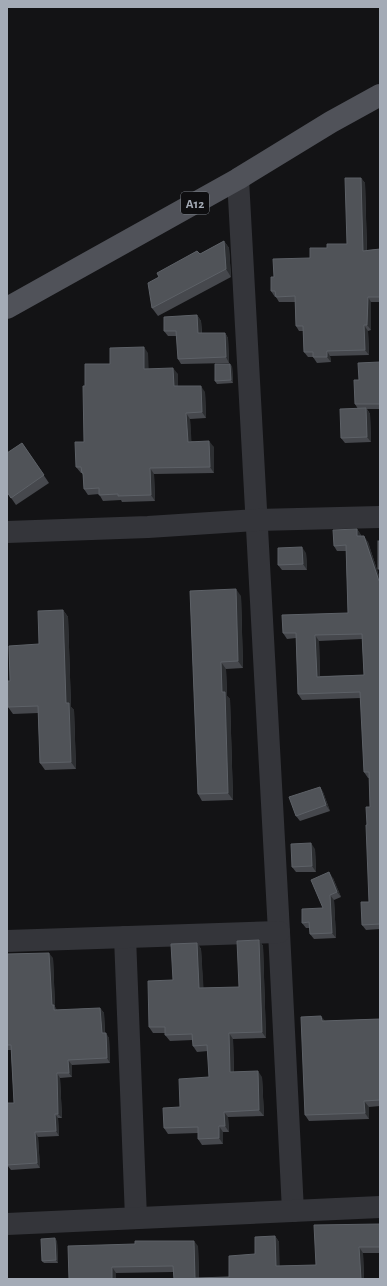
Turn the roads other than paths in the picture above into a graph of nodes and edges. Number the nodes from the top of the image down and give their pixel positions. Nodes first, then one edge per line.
1 (380, 95) edge
2 (238, 180) junction
3 (7, 308) edge
4 (380, 517) edge
5 (257, 520) junction
6 (7, 532) edge
7 (279, 932) junction
8 (125, 937) junction
9 (7, 941) edge
10 (380, 1207) edge
11 (293, 1211) junction
12 (136, 1218) junction
13 (7, 1224) edge

1 - 2 main road, A12
2 - 3 main road, A12
2 - 5 street
4 - 5 street
5 - 6 street
5 - 7 street
7 - 8 street
7 - 11 street
8 - 9 street
8 - 12 street
10 - 11 street
11 - 12 street
12 - 13 street

